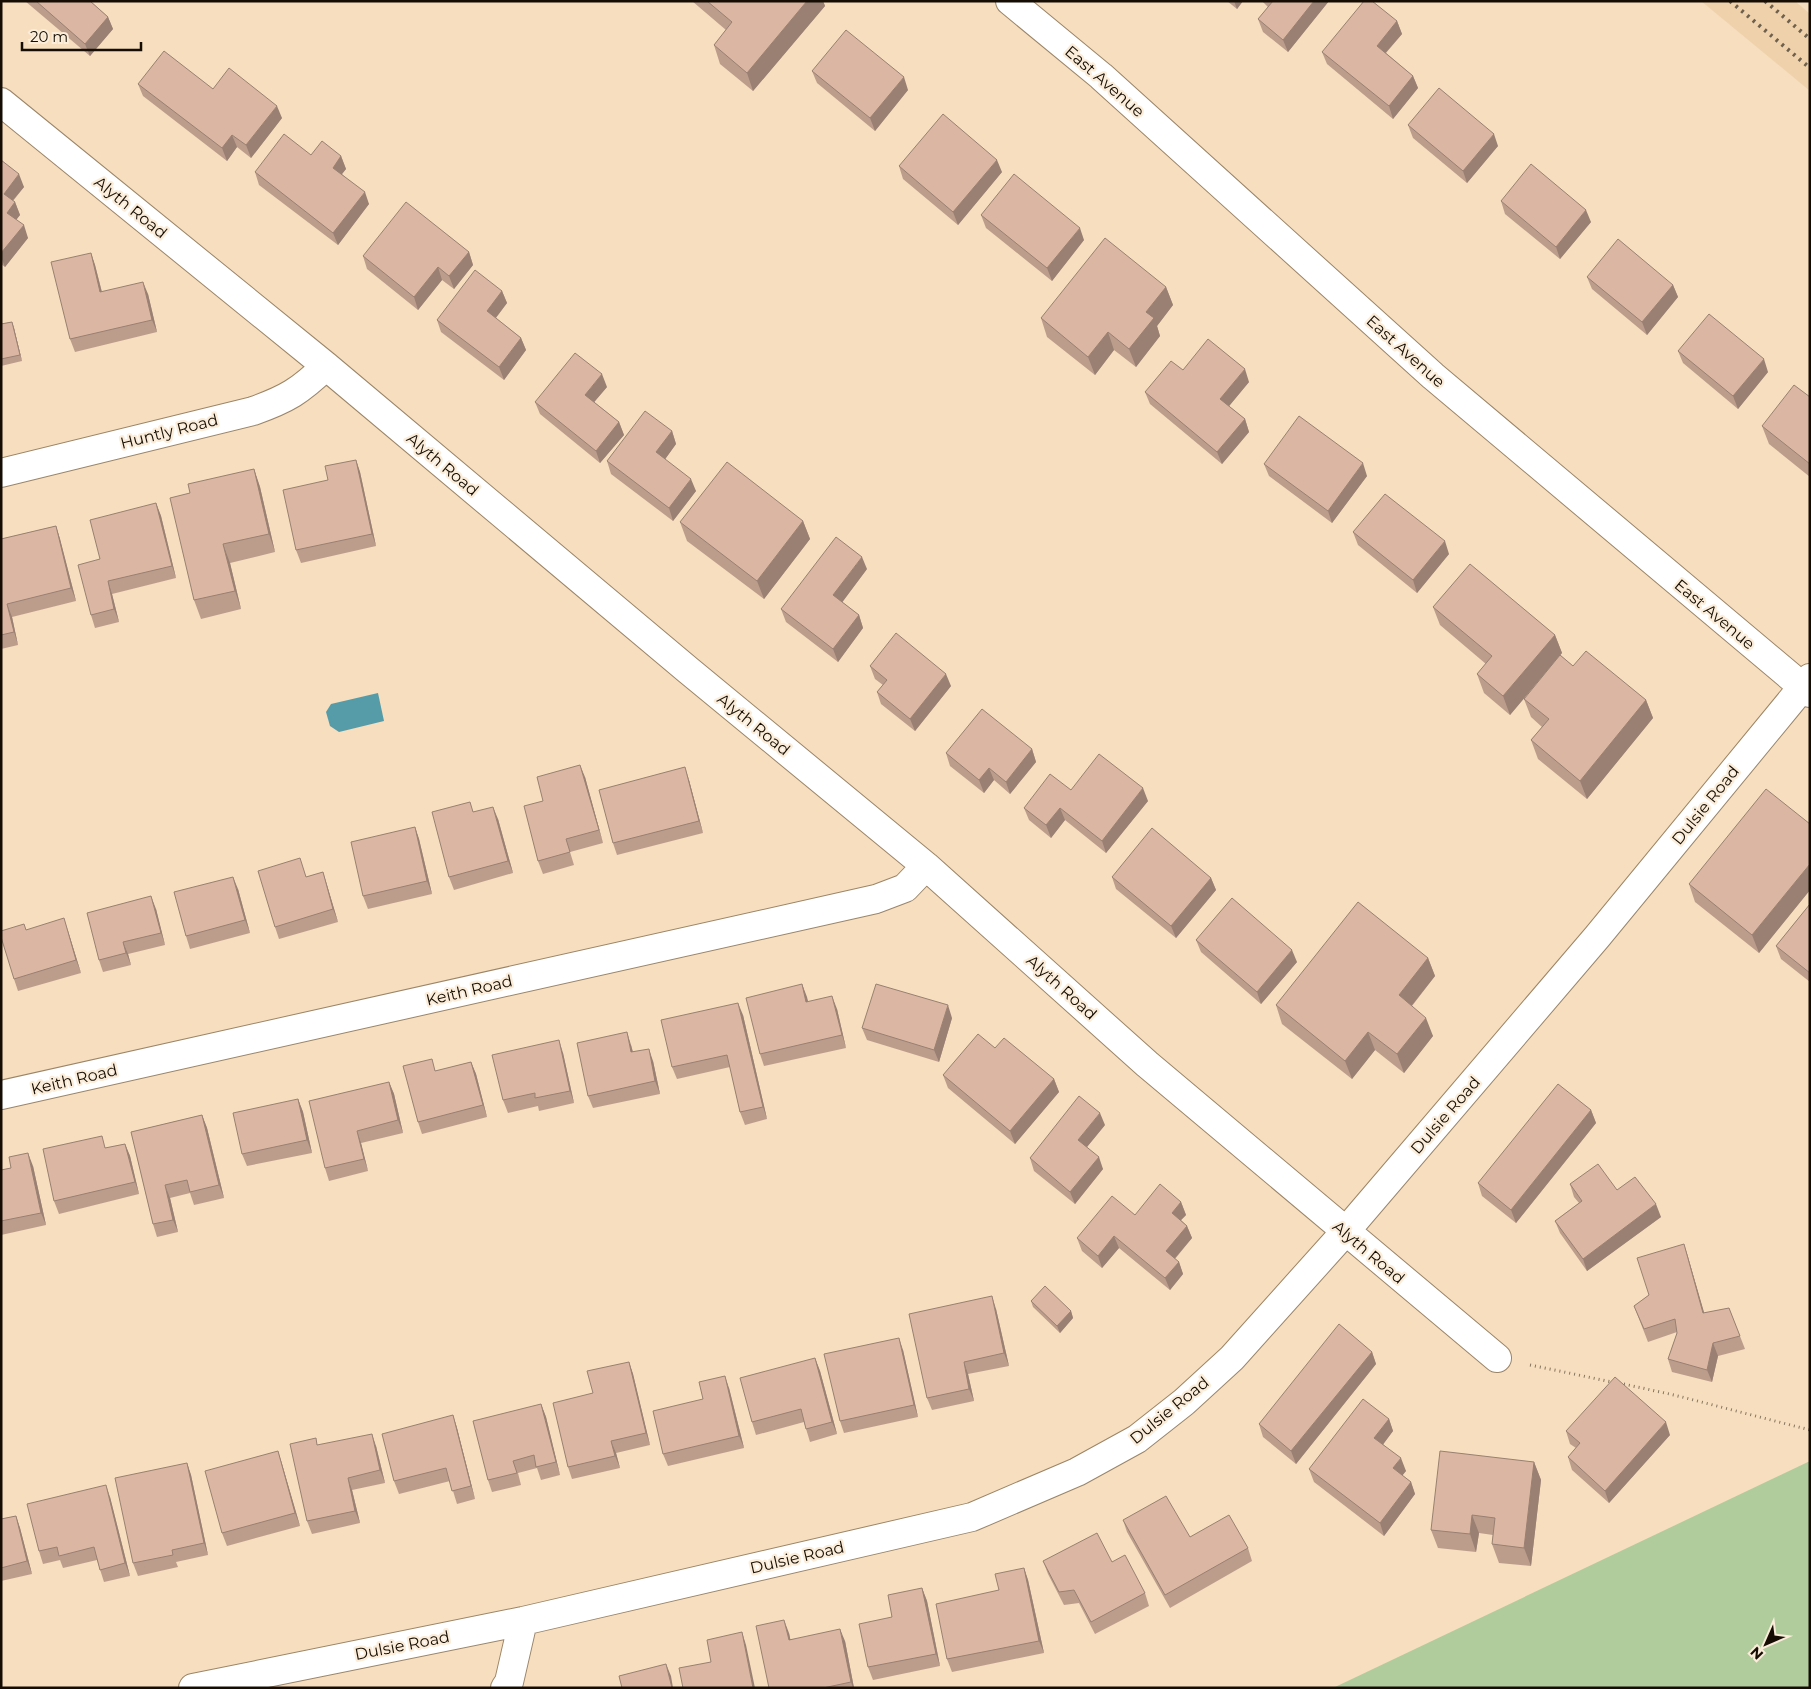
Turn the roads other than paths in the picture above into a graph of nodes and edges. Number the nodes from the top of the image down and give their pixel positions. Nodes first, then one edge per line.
1 (1010, 1) edge
2 (1, 102) edge
3 (326, 366) junction
4 (1, 473) edge
5 (1807, 686) edge
6 (926, 866) junction
7 (1, 1095) edge
8 (1345, 1232) junction
9 (1497, 1358) road end
10 (523, 1621) junction
11 (236, 1683) edge
12 (193, 1688) edge
13 (505, 1688) edge

1 - 5 street, East Avenue
2 - 3 street, Alyth Road
3 - 4 street, Huntly Road
3 - 6 street, Alyth Road
5 - 8 street, Dulsie Road
6 - 7 street, Keith Road
6 - 8 street, Alyth Road
8 - 9 street, Alyth Road
8 - 10 street, Dulsie Road
10 - 11 street, Dulsie Road
10 - 13 street
11 - 12 street, Dulsie Road

